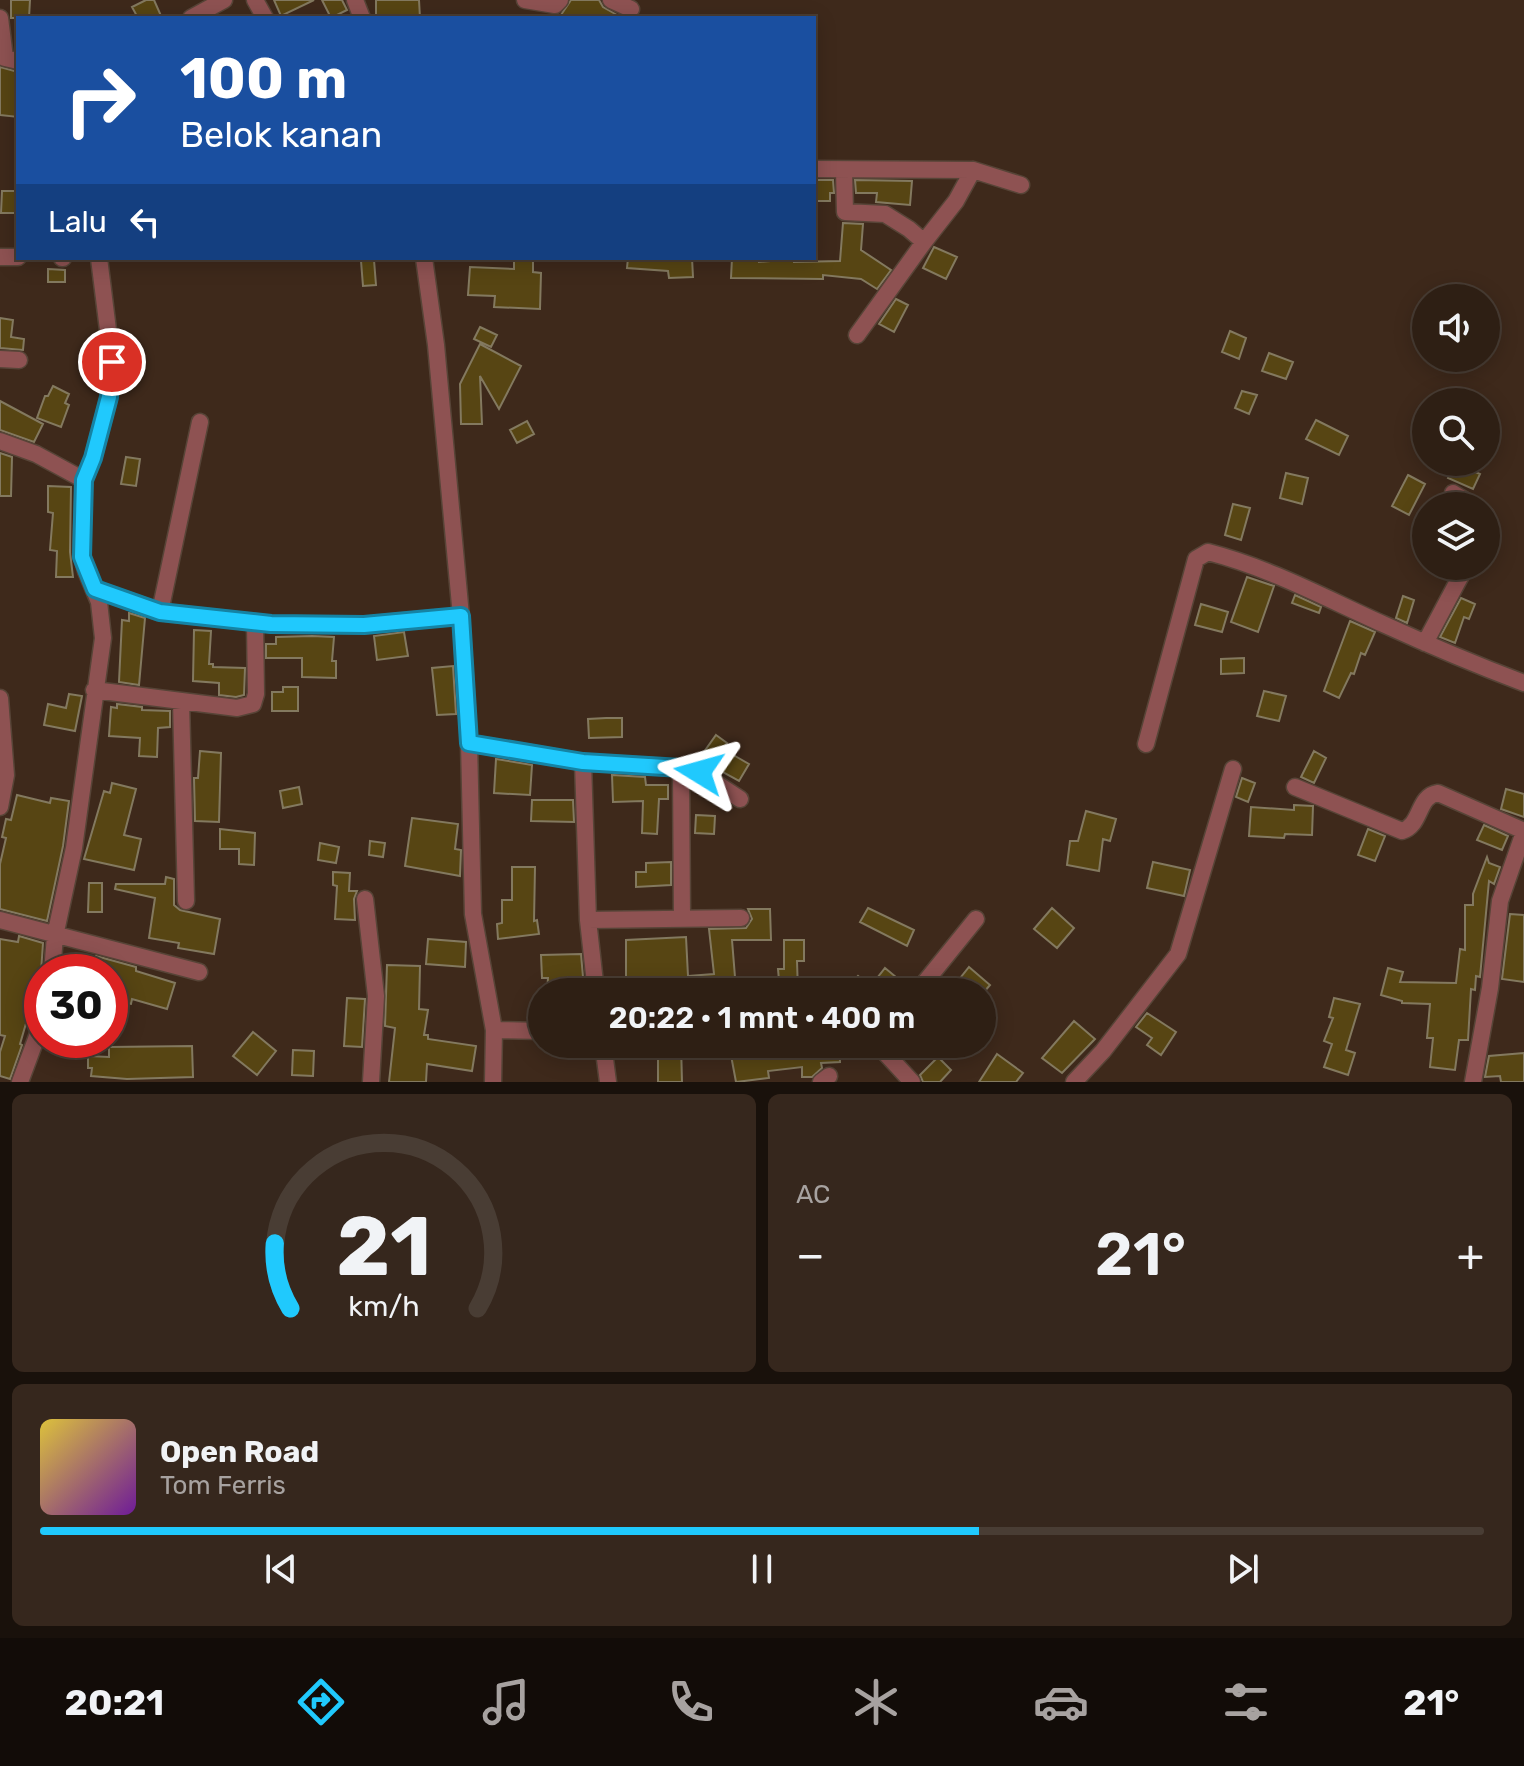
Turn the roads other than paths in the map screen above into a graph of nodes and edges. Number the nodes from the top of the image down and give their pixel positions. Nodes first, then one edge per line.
1 (224, 0) edge
2 (525, 0) edge
3 (560, 0) edge
4 (611, 0) edge
5 (631, 9) edge
6 (195, 16) edge
7 (0, 18) edge
8 (16, 61) edge
9 (816, 169) edge
10 (973, 170) junction
11 (844, 171) junction
12 (1021, 185) dead end
13 (924, 242) junction
14 (99, 260) edge
15 (424, 260) edge
16 (857, 335) dead end
17 (0, 359) edge
18 (19, 360) dead end
19 (200, 422) dead end
20 (0, 441) edge
21 (84, 480) junction
22 (1459, 580) edge
23 (95, 589) junction
24 (160, 612) junction
25 (461, 616) junction
26 (255, 623) junction
27 (1425, 643) junction
28 (1524, 683) edge
29 (94, 690) junction
30 (0, 698) edge
31 (181, 701) junction
32 (469, 743) junction
33 (1146, 744) dead end
34 (583, 762) junction
35 (681, 768) junction
36 (1233, 769) dead end
37 (1295, 787) dead end
38 (740, 799) dead end
39 (0, 807) edge
40 (1524, 832) edge
41 (365, 899) dead end
42 (186, 901) dead end
43 (741, 918) dead end
44 (682, 919) junction
45 (976, 919) dead end
46 (0, 920) edge
47 (588, 920) junction
48 (55, 936) junction
49 (54, 954) edge
50 (199, 972) dead end
51 (594, 978) edge
52 (928, 978) edge
53 (494, 1030) junction
54 (528, 1031) edge
55 (29, 1058) edge
56 (605, 1058) edge
57 (890, 1058) edge
58 (20, 1082) edge
59 (371, 1082) edge
60 (493, 1082) edge
61 (608, 1082) edge
62 (912, 1082) edge
63 (1074, 1082) edge
64 (1473, 1082) edge

1 - 6 street
2 - 3 street
4 - 5 street
7 - 8 street
9 - 11 street
10 - 11 street
10 - 12 street
10 - 13 street
11 - 13 street
13 - 16 street
14 - 21 street
15 - 25 street
17 - 18 street
19 - 24 street
20 - 21 street
21 - 23 street
22 - 27 street
23 - 24 street
23 - 29 street
24 - 26 street
25 - 26 street
25 - 32 street
26 - 31 street
27 - 28 street
27 - 33 street
29 - 31 street
29 - 48 street
30 - 39 street
31 - 42 street
32 - 34 street
32 - 53 street
34 - 35 street
34 - 47 street
35 - 38 street
35 - 44 street
36 - 63 street
37 - 40 street
40 - 64 street
41 - 59 street
43 - 44 street
44 - 47 street
45 - 52 street
46 - 48 street
47 - 51 street
48 - 49 street
48 - 50 street
53 - 54 street
53 - 60 street
55 - 58 street
56 - 61 street
57 - 62 street

